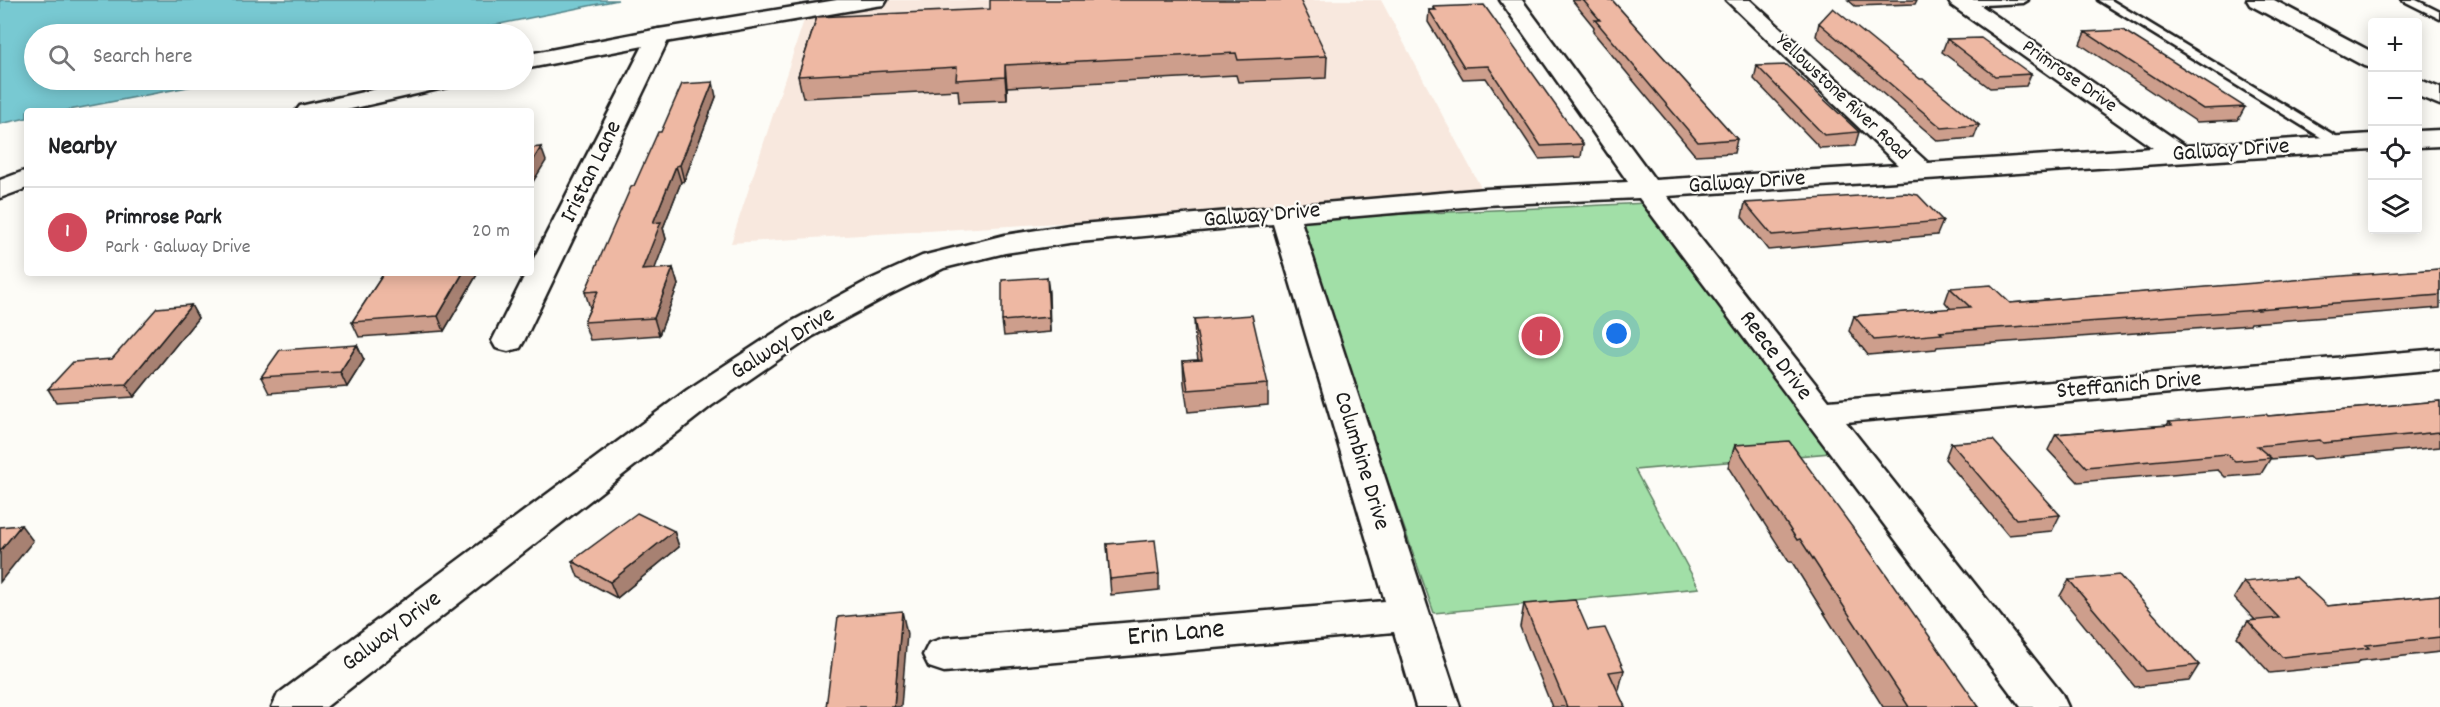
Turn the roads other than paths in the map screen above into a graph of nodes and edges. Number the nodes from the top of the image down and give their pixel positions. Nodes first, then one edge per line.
1 (876, 0) edge
2 (1511, 0) edge
3 (1737, 0) edge
4 (2023, 0) edge
5 (2103, 0) edge
6 (2258, 0) edge
7 (2407, 0) edge
8 (1962, 2) edge
9 (2440, 16) edge
10 (659, 36) junction
11 (2368, 59) edge
12 (534, 60) edge
13 (2422, 88) edge
14 (402, 90) edge
15 (2440, 98) edge
16 (322, 108) edge
17 (2440, 138) edge
18 (2422, 139) edge
19 (2368, 142) edge
20 (2340, 144) junction
21 (2179, 154) junction
22 (1922, 171) junction
23 (1647, 189) junction
24 (1284, 214) junction
25 (508, 341) dead end
26 (2440, 359) edge
27 (1818, 413) junction
28 (1409, 615) junction
29 (944, 655) dead end
30 (294, 707) edge
31 (1438, 707) edge
32 (2046, 707) edge

1 - 10 street
2 - 23 street, Reece Drive
3 - 22 street, Yellowstone River Road
4 - 8 lane
5 - 20 lane
6 - 11 street
7 - 9 lane
8 - 21 street, Primrose Drive
10 - 12 street
10 - 25 street, Iristan Lane
13 - 15 street
14 - 16 street
17 - 18 street
19 - 20 street, Galway Drive
20 - 21 street, Galway Drive
21 - 22 street, Galway Drive
22 - 23 street, Galway Drive
23 - 24 street, Galway Drive
23 - 27 street, Reece Drive
24 - 28 street, Columbine Drive
24 - 30 street, Galway Drive
26 - 27 street, Steffanich Drive
27 - 32 street, Reece Drive
28 - 29 street, Erin Lane
28 - 31 street, Columbine Drive

